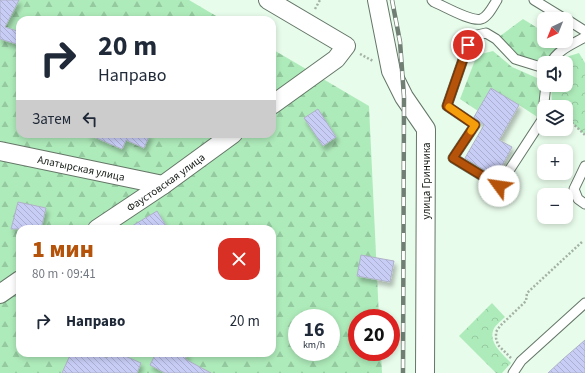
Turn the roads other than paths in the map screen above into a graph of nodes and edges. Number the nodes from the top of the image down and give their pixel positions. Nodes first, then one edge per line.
1 (268, 0) edge
2 (377, 0) edge
3 (432, 0) edge
4 (497, 0) edge
5 (534, 0) edge
6 (554, 12) edge
7 (573, 23) edge
8 (585, 31) edge
9 (585, 37) edge
10 (556, 56) edge
11 (537, 66) edge
12 (545, 92) edge
13 (276, 103) edge
14 (228, 138) edge
15 (0, 151) edge
16 (585, 166) edge
17 (163, 185) junction
18 (585, 204) edge
19 (103, 225) edge
20 (16, 283) edge
21 (0, 294) edge
22 (585, 303) edge
23 (516, 369) edge
24 (425, 373) edge

1 - 13 street
2 - 24 street, улица Гринчика
3 - 4 lane
5 - 6 lane
7 - 8 lane
9 - 10 lane
11 - 12 lane
14 - 17 street, Фаустовская улица
15 - 17 street, Алатырская улица
16 - 18 lane
17 - 19 street, Фаустовская улица
20 - 21 street
22 - 23 lane

